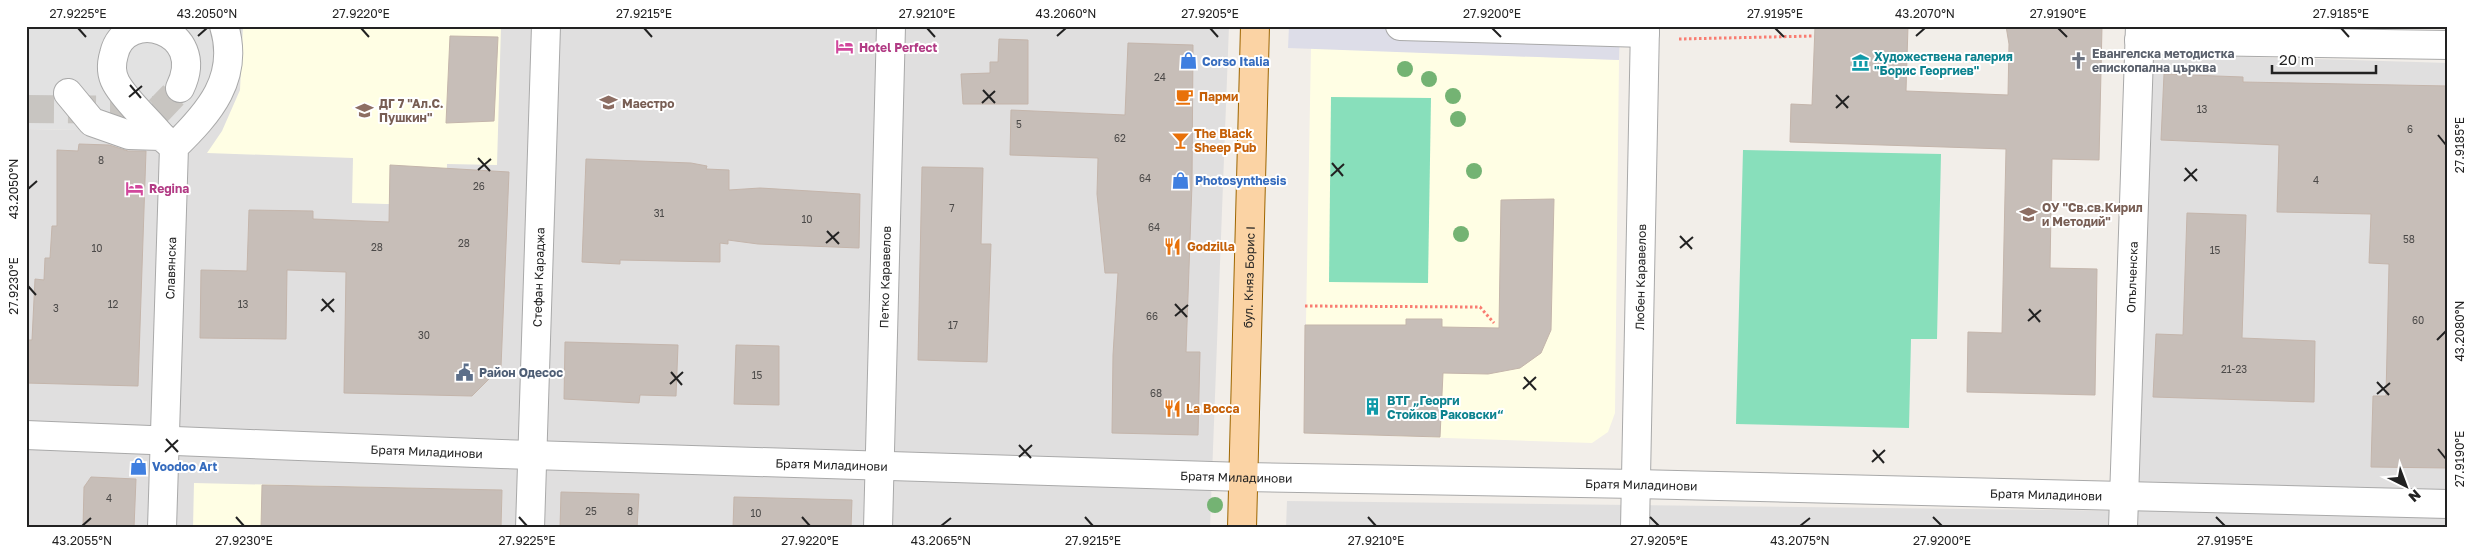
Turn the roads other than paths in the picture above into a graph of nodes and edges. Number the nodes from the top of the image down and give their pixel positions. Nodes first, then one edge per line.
1 (224, 26) edge
2 (546, 26) edge
3 (891, 26) edge
4 (1255, 26) edge
5 (1400, 26) edge
6 (1645, 29) edge
7 (2139, 33) edge
8 (2448, 46) edge
9 (180, 88) tunnel mouth
10 (68, 93) dead end
11 (168, 142) junction
12 (26, 435) edge
13 (165, 441) junction
14 (532, 455) junction
15 (879, 466) junction
16 (1244, 477) junction
17 (1636, 484) junction
18 (2124, 497) junction
19 (2448, 504) edge
20 (162, 528) edge
21 (530, 528) edge
22 (878, 528) edge
23 (1242, 528) edge
24 (1634, 528) edge
25 (2123, 528) edge

1 - 11 street
2 - 14 street, Стефан Караджа
3 - 15 street, Петко Каравелов
4 - 16 main road, бул. Княз Борис I
5 - 6 street
6 - 17 street, Любен Каравелов
7 - 8 street
7 - 18 street, Опълченска
9 - 11 street
10 - 11 street
11 - 13 street, Славянска
12 - 13 street, Братя Миладинови
13 - 14 street, Братя Миладинови
13 - 20 street, Славянска
14 - 15 street, Братя Миладинови
14 - 21 street, Стефан Караджа
15 - 16 street, Братя Миладинови
15 - 22 street, Петко Каравелов
16 - 17 street, Братя Миладинови
16 - 23 main road, бул. Княз Борис I
17 - 18 street, Братя Миладинови
17 - 24 street, Любен Каравелов
18 - 19 street, Братя Миладинови
18 - 25 street, Опълченска

